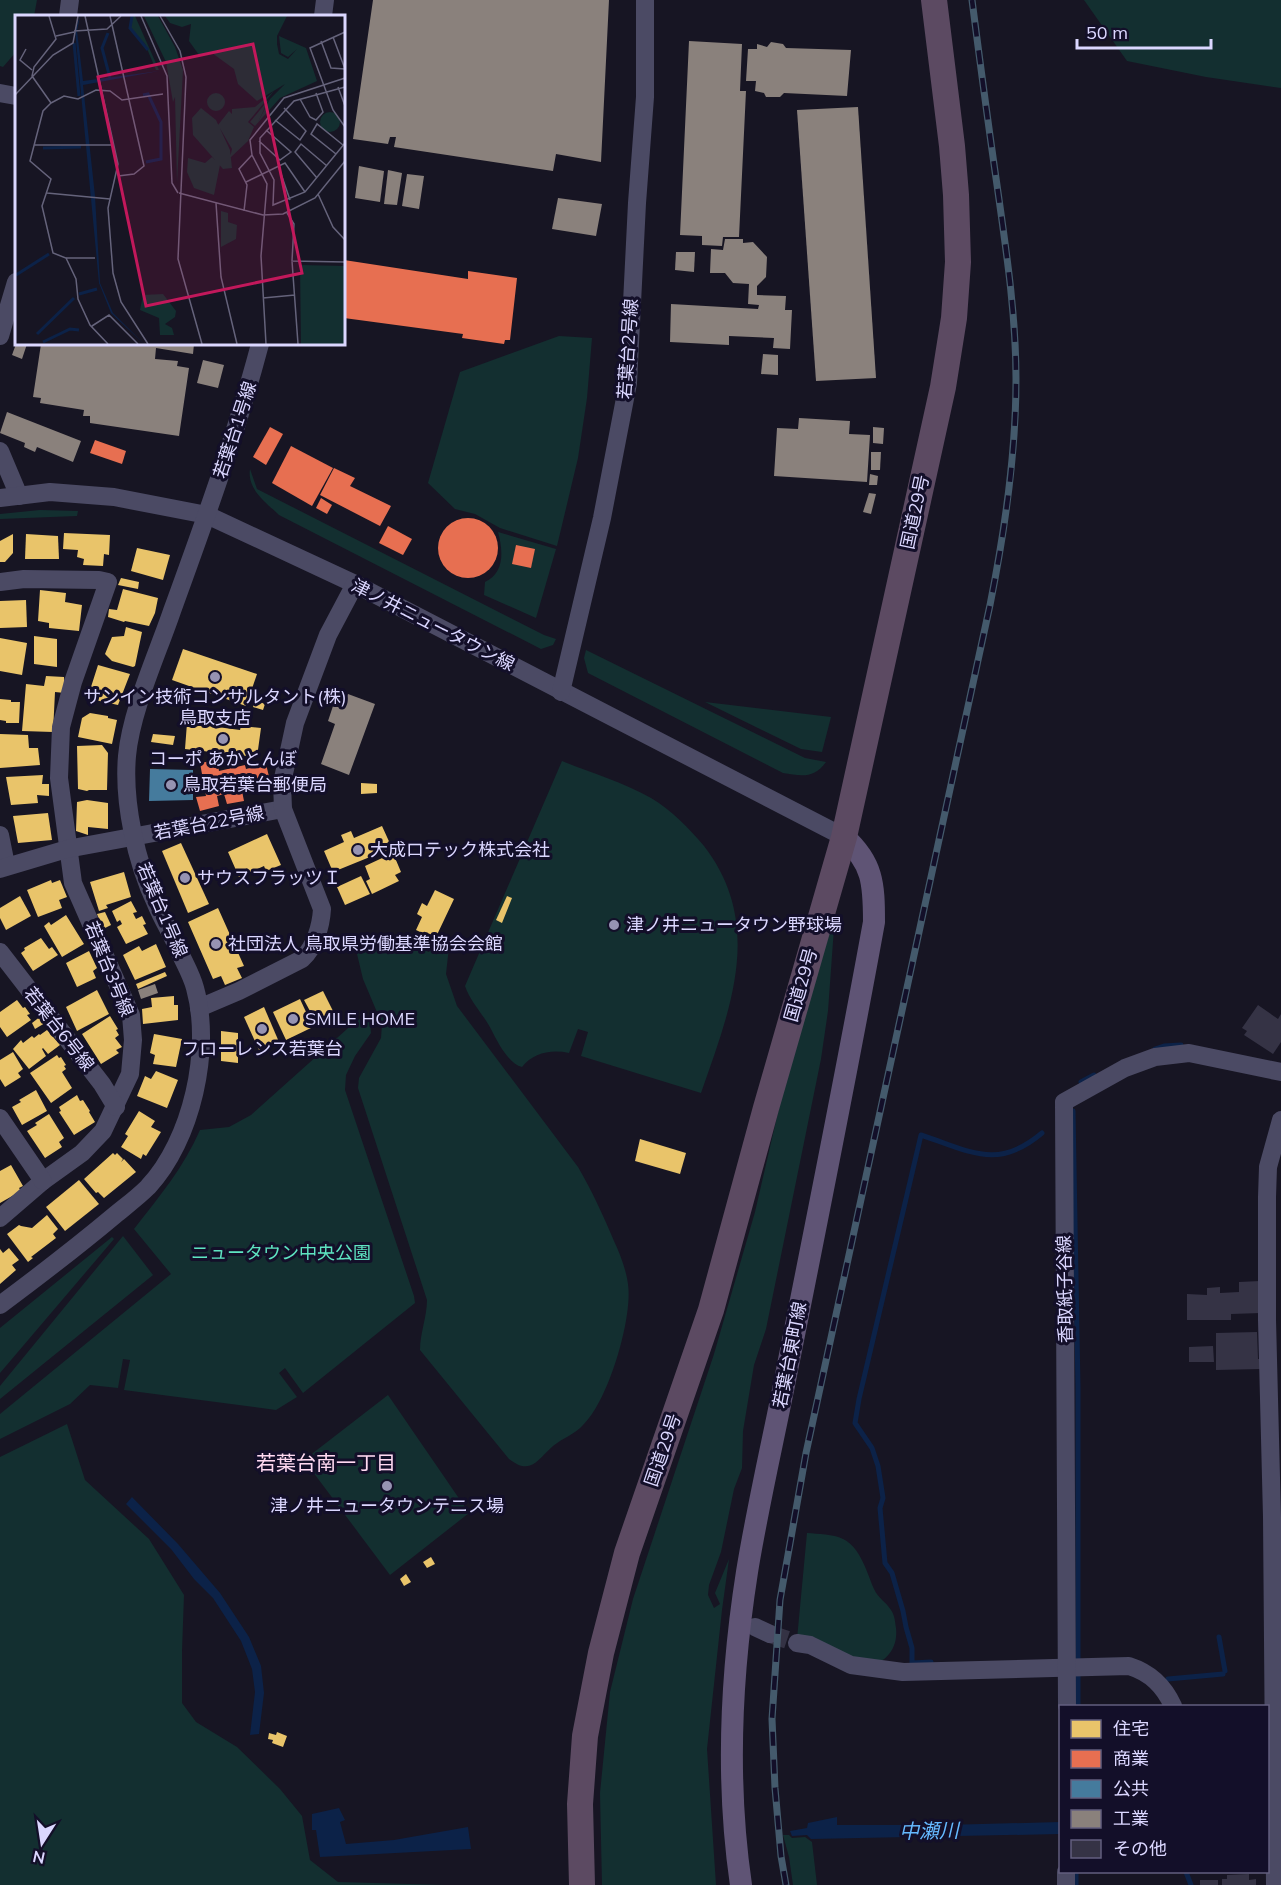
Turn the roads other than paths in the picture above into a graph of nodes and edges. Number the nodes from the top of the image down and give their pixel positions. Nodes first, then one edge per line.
1 (70, 0) edge
2 (325, 0) edge
3 (645, 0) edge
4 (934, 0) edge
5 (68, 15) edge
6 (323, 15) edge
7 (0, 93) edge
8 (15, 96) edge
9 (15, 285) edge
10 (0, 336) edge
11 (260, 345) edge
12 (0, 451) edge
13 (19, 496) junction
14 (0, 498) edge
15 (207, 515) junction
16 (0, 582) edge
17 (355, 584) junction
18 (561, 692) junction
19 (283, 809) junction
20 (0, 835) edge
21 (135, 837) junction
22 (844, 837) junction
23 (67, 849) junction
24 (3, 867) edge
25 (0, 952) edge
26 (199, 1008) junction
27 (1281, 1072) edge
28 (116, 1107) junction
29 (0, 1118) edge
30 (1281, 1120) edge
31 (43, 1181) junction
32 (0, 1218) edge
33 (0, 1305) edge
34 (1274, 1322) edge
35 (797, 1643) tunnel mouth
36 (1066, 1668) junction
37 (1066, 1705) edge
38 (1172, 1705) edge
39 (1274, 1768) edge
40 (582, 1885) edge
41 (741, 1885) edge
42 (1275, 1885) edge

1 - 5 street
2 - 6 street
3 - 18 street, 若葉台2号線
4 - 22 highway, 国道29号
7 - 8 street
9 - 10 street
11 - 15 street, 若葉台1号線
12 - 13 street
13 - 14 street, 津ノ井ニュータウン線
13 - 15 street, 津ノ井ニュータウン線
15 - 17 street, 津ノ井ニュータウン線
15 - 21 street, 若葉台1号線
16 - 23 street, 若葉台3号線
17 - 18 street, 津ノ井ニュータウン線
17 - 19 street
18 - 22 street, 津ノ井ニュータウン線
19 - 21 street, 若葉台22号線
19 - 26 street
20 - 24 street
21 - 23 street
21 - 26 street, 若葉台1号線
22 - 40 highway, 国道29号
22 - 41 main road, 若葉台東町線
23 - 24 street
23 - 28 street, 若葉台3号線
25 - 28 street, 若葉台6号線
26 - 33 street, 若葉台1号線
27 - 36 street, 香取紙子谷線
28 - 31 street, 若葉台3号線
29 - 31 street
30 - 34 street
31 - 32 street, 若葉台3号線
34 - 39 street
35 - 36 street
36 - 37 street, 香取紙子谷線
36 - 38 street
39 - 42 street

